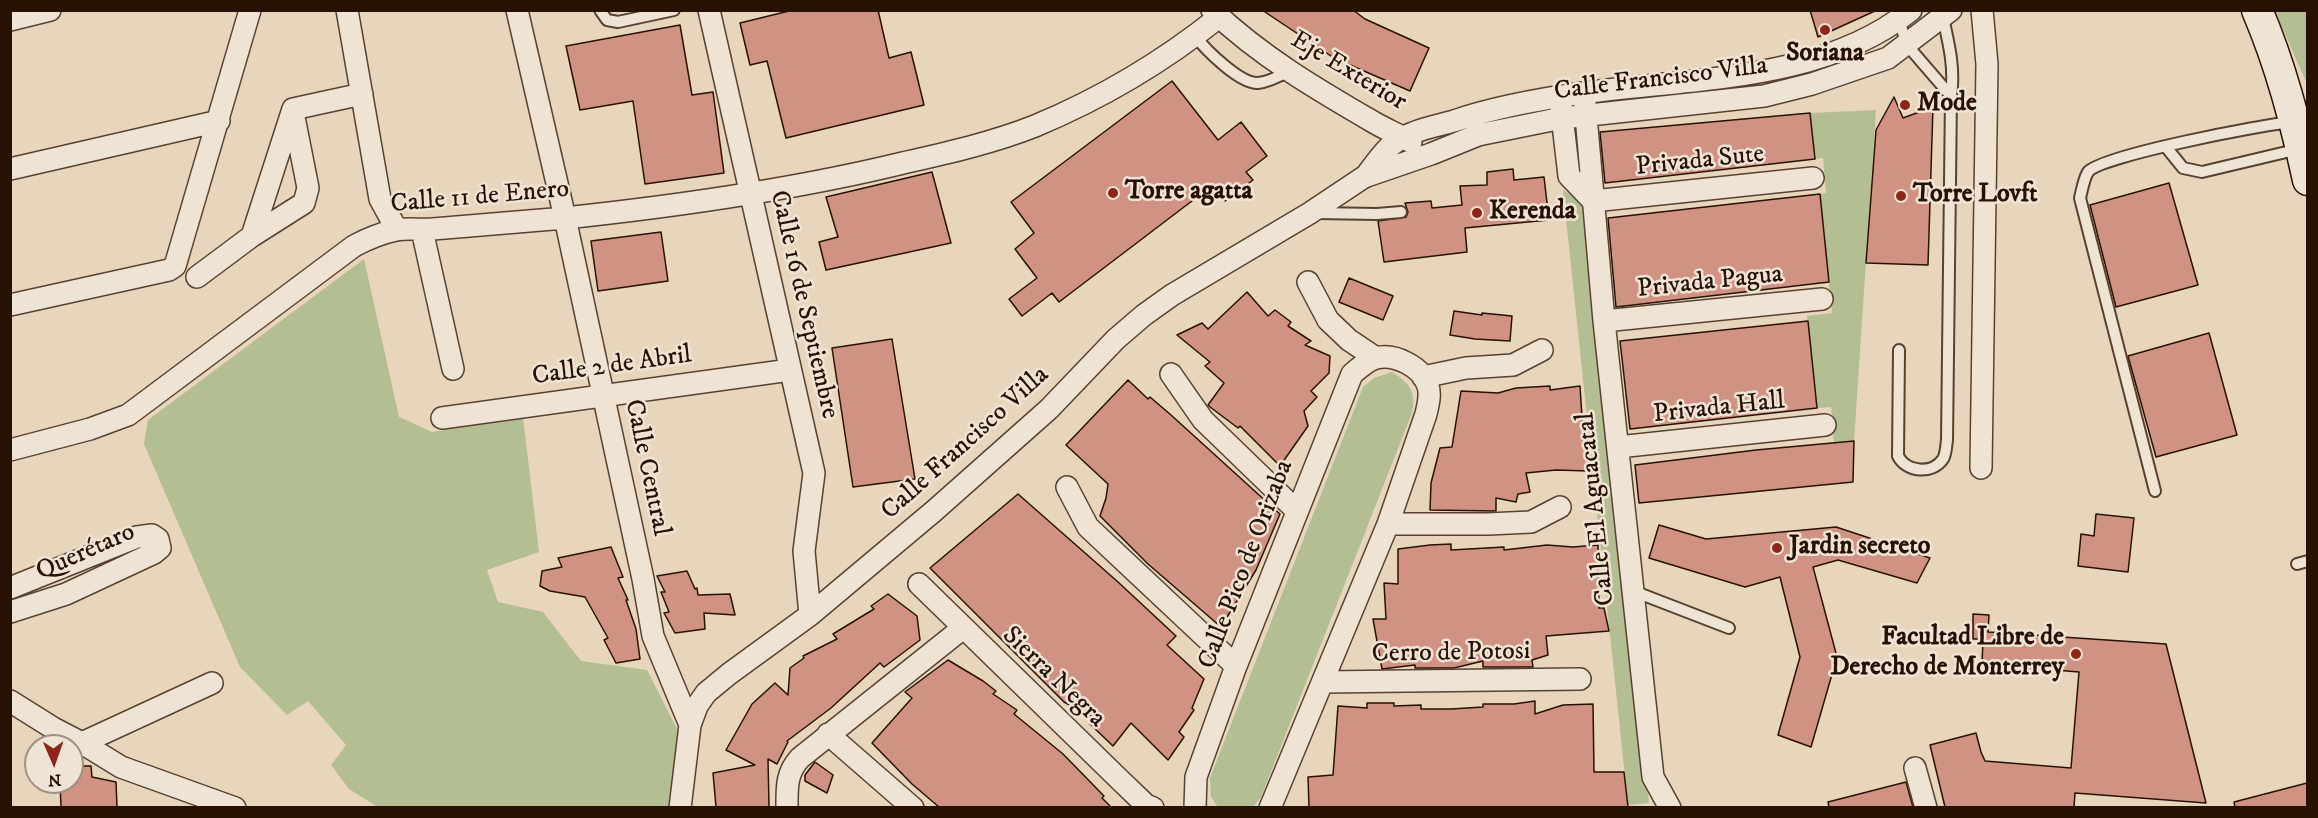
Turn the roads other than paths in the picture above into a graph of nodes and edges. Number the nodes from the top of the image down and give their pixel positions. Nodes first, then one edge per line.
1 (50, 10) edge
2 (250, 10) edge
3 (347, 10) edge
4 (517, 10) edge
5 (600, 10) edge
6 (674, 10) edge
7 (709, 10) edge
8 (1982, 10) edge
9 (2258, 10) edge
10 (636, 14) edge
11 (1216, 14) edge
12 (1947, 14) edge
13 (1905, 15) edge
14 (10, 20) edge
15 (1195, 36) junction
16 (1907, 45) junction
17 (1846, 48) junction
18 (1853, 70) junction
19 (1289, 71) junction
20 (1584, 93) junction
21 (362, 94) junction
22 (1560, 96) junction
23 (1951, 96) junction
24 (293, 110) junction
25 (1586, 116) junction
26 (1562, 118) junction
27 (219, 121) junction
28 (2301, 131) edge
29 (1403, 137) junction
30 (2166, 147) junction
31 (1431, 154) junction
32 (10, 169) edge
33 (1364, 177) junction
34 (1813, 178) dead end
35 (2307, 180) edge
36 (750, 194) junction
37 (1593, 201) junction
38 (1401, 212) dead end
39 (1310, 213) junction
40 (565, 218) junction
41 (397, 230) junction
42 (422, 230) junction
43 (252, 236) junction
44 (198, 277) dead end
45 (1308, 282) dead end
46 (1822, 299) dead end
47 (10, 305) edge
48 (1604, 321) junction
49 (1542, 350) dead end
50 (1899, 350) dead end
51 (1376, 358) junction
52 (453, 369) dead end
53 (790, 370) junction
54 (1171, 374) dead end
55 (1423, 377) junction
56 (602, 395) junction
57 (442, 418) dead end
58 (1825, 425) dead end
59 (1618, 447) junction
60 (10, 450) edge
61 (1981, 468) dead end
62 (1067, 487) dead end
63 (2156, 491) dead end
64 (1560, 507) dead end
65 (1297, 510) junction
66 (1388, 524) junction
67 (920, 584) dead end
68 (10, 588) edge
69 (1633, 591) junction
70 (10, 612) edge
71 (810, 615) junction
72 (963, 628) junction
73 (1729, 628) dead end
74 (1236, 666) junction
75 (1580, 679) dead end
76 (1323, 682) junction
77 (212, 683) dead end
78 (10, 701) edge
79 (690, 725) junction
80 (64, 734) edge
81 (828, 734) junction
82 (84, 742) edge
83 (84, 744) edge
84 (1915, 768) dead end
85 (236, 807) edge
86 (680, 807) edge
87 (787, 807) edge
88 (913, 807) edge
89 (1153, 807) edge
90 (1195, 807) edge
91 (1270, 807) edge
92 (1670, 807) edge
93 (1926, 807) edge

1 - 14 street
2 - 27 street
3 - 21 street
4 - 40 street, Calle Central
5 - 10 lane
6 - 10 lane
7 - 36 street, Calle 16 de Septiembre
8 - 61 street
9 - 28 main road
11 - 15 street, Calle 11 de Enero
11 - 19 street, Eje Exterior
12 - 16 street, Calle Francisco Villa
12 - 23 lane
13 - 16 lane
13 - 17 street, Calle Francisco Villa
15 - 19 lane
15 - 36 street, Calle 11 de Enero
16 - 18 street, Calle Francisco Villa
16 - 23 lane
17 - 18 street
17 - 20 street, Calle Francisco Villa
18 - 25 street, Calle Francisco Villa
19 - 29 street, Eje Exterior
20 - 22 street, Calle Francisco Villa
20 - 25 street, Calle El Aguacatal
21 - 24 street
21 - 41 street
22 - 26 street
22 - 29 street, Calle Francisco Villa
23 - 50 lane
24 - 43 street
24 - 43 street
25 - 26 street, Calle Francisco Villa
25 - 37 street, Calle El Aguacatal
26 - 31 street, Calle Francisco Villa
26 - 37 street
27 - 32 street
27 - 47 street
28 - 30 lane
28 - 30 lane
28 - 35 main road
29 - 31 street, Eje Exterior
29 - 33 street, Calle Francisco Villa
30 - 63 lane
31 - 33 street, Calle Francisco Villa
33 - 39 street, Calle Francisco Villa
34 - 37 street, Privada Sute
36 - 40 street, Calle 11 de Enero
36 - 53 street, Calle 16 de Septiembre
37 - 48 street, Calle El Aguacatal
38 - 39 lane
39 - 71 street, Calle Francisco Villa
40 - 42 street, Calle 11 de Enero
40 - 56 street, Calle Central
41 - 42 street, Calle 11 de Enero
41 - 60 street, Calle 11 de Enero
42 - 52 street
43 - 44 street
45 - 51 street
46 - 48 street, Privada Pagua
48 - 59 street, Calle El Aguacatal
49 - 55 street
51 - 55 street
51 - 65 street, Calle Pico de Orizaba
53 - 56 street, Calle 2 de Abril
53 - 71 street, Calle 16 de Septiembre
54 - 65 street
55 - 66 street
56 - 57 street, Calle 2 de Abril
56 - 79 street, Calle Central
58 - 59 street, Privada Hall
59 - 69 street, Calle El Aguacatal
62 - 74 street
64 - 66 street
65 - 74 street, Calle Pico de Orizaba
66 - 76 street
67 - 72 street, Sierra Negra
68 - 70 street, Querétaro
69 - 73 lane
69 - 92 street, Calle El Aguacatal
71 - 79 street, Calle Francisco Villa
72 - 81 street
72 - 89 street, Sierra Negra
74 - 90 street, Calle Pico de Orizaba
75 - 76 street, Cerro de Potosi
76 - 91 street
77 - 82 street
78 - 80 street
79 - 86 street, Calle Francisco Villa
81 - 87 street
81 - 88 street
83 - 85 street
84 - 93 street

